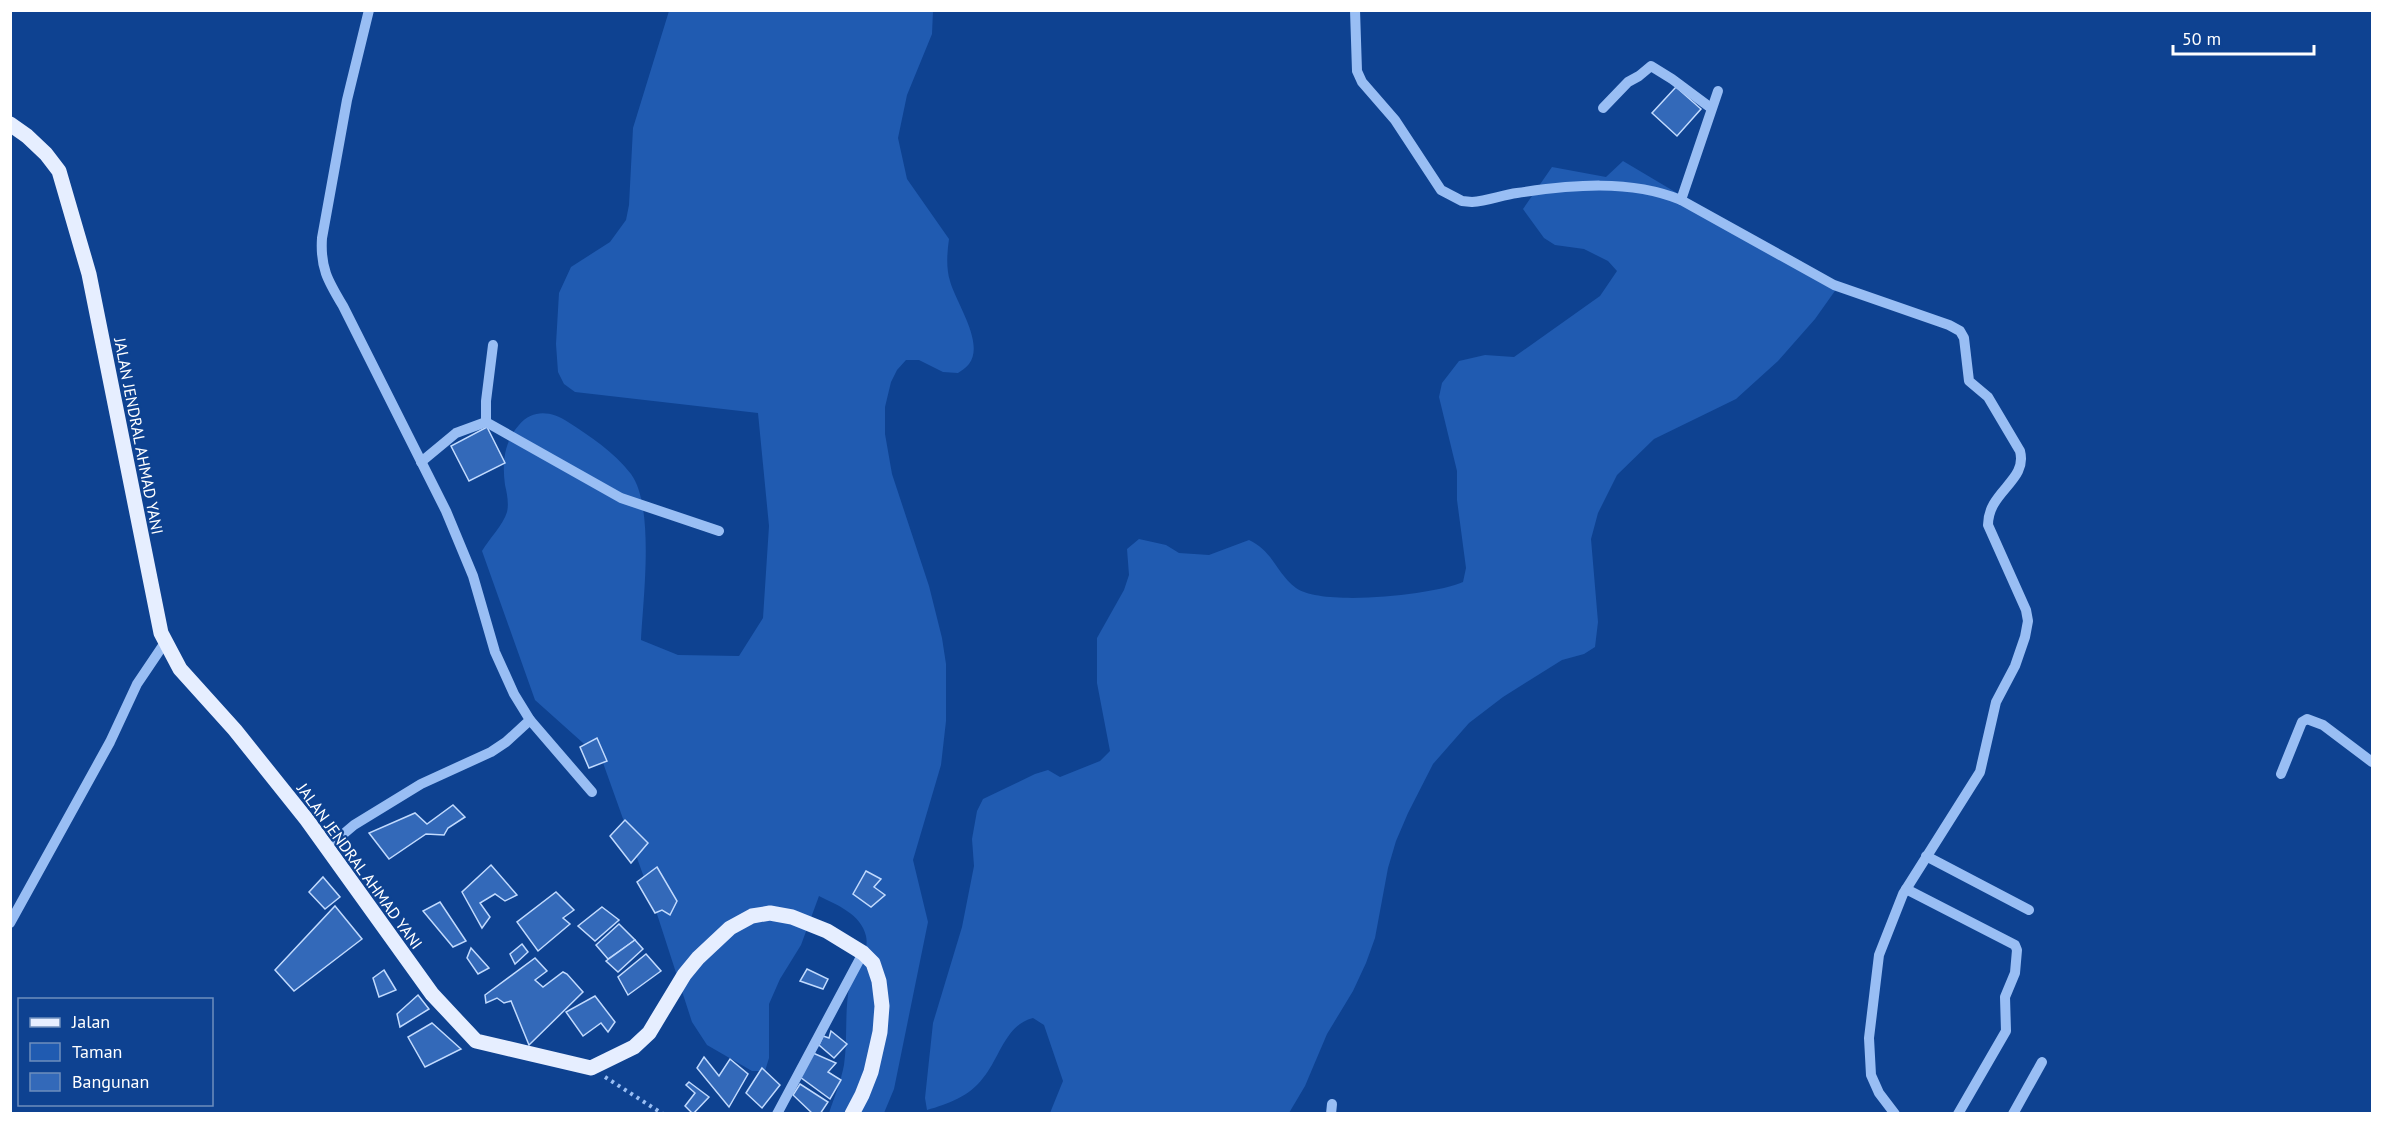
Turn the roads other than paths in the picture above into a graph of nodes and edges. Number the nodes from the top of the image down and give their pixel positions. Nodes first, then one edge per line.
1 (369, 10) edge
2 (1355, 10) edge
3 (1718, 90) dead end
4 (1602, 108) dead end
5 (1711, 108) junction
6 (10, 124) edge
7 (1681, 200) junction
8 (493, 345) dead end
9 (486, 422) junction
10 (421, 462) junction
11 (719, 531) dead end
12 (166, 641) junction
13 (530, 720) junction
14 (2373, 762) edge
15 (2281, 774) dead end
16 (592, 792) dead end
17 (328, 847) junction
18 (1926, 856) junction
19 (1906, 889) junction
20 (2029, 910) dead end
21 (10, 923) edge
22 (863, 953) junction
23 (2042, 1062) dead end
24 (777, 1113) edge
25 (852, 1113) edge
26 (1896, 1113) edge
27 (1958, 1113) edge
28 (2013, 1113) edge

1 - 10 street
2 - 7 street
3 - 5 street
4 - 5 street
5 - 7 street
6 - 12 main road, JALAN JENDRAL AHMAD YANI
7 - 18 street
8 - 9 street
9 - 10 street
9 - 11 street
10 - 13 street
12 - 17 main road, JALAN JENDRAL AHMAD YANI
12 - 21 street
13 - 16 street
13 - 17 street
14 - 15 street
17 - 22 main road, JALAN JENDRAL AHMAD YANI
18 - 19 street
18 - 20 street
19 - 26 street
19 - 27 street
22 - 24 street
22 - 25 main road
23 - 28 street

